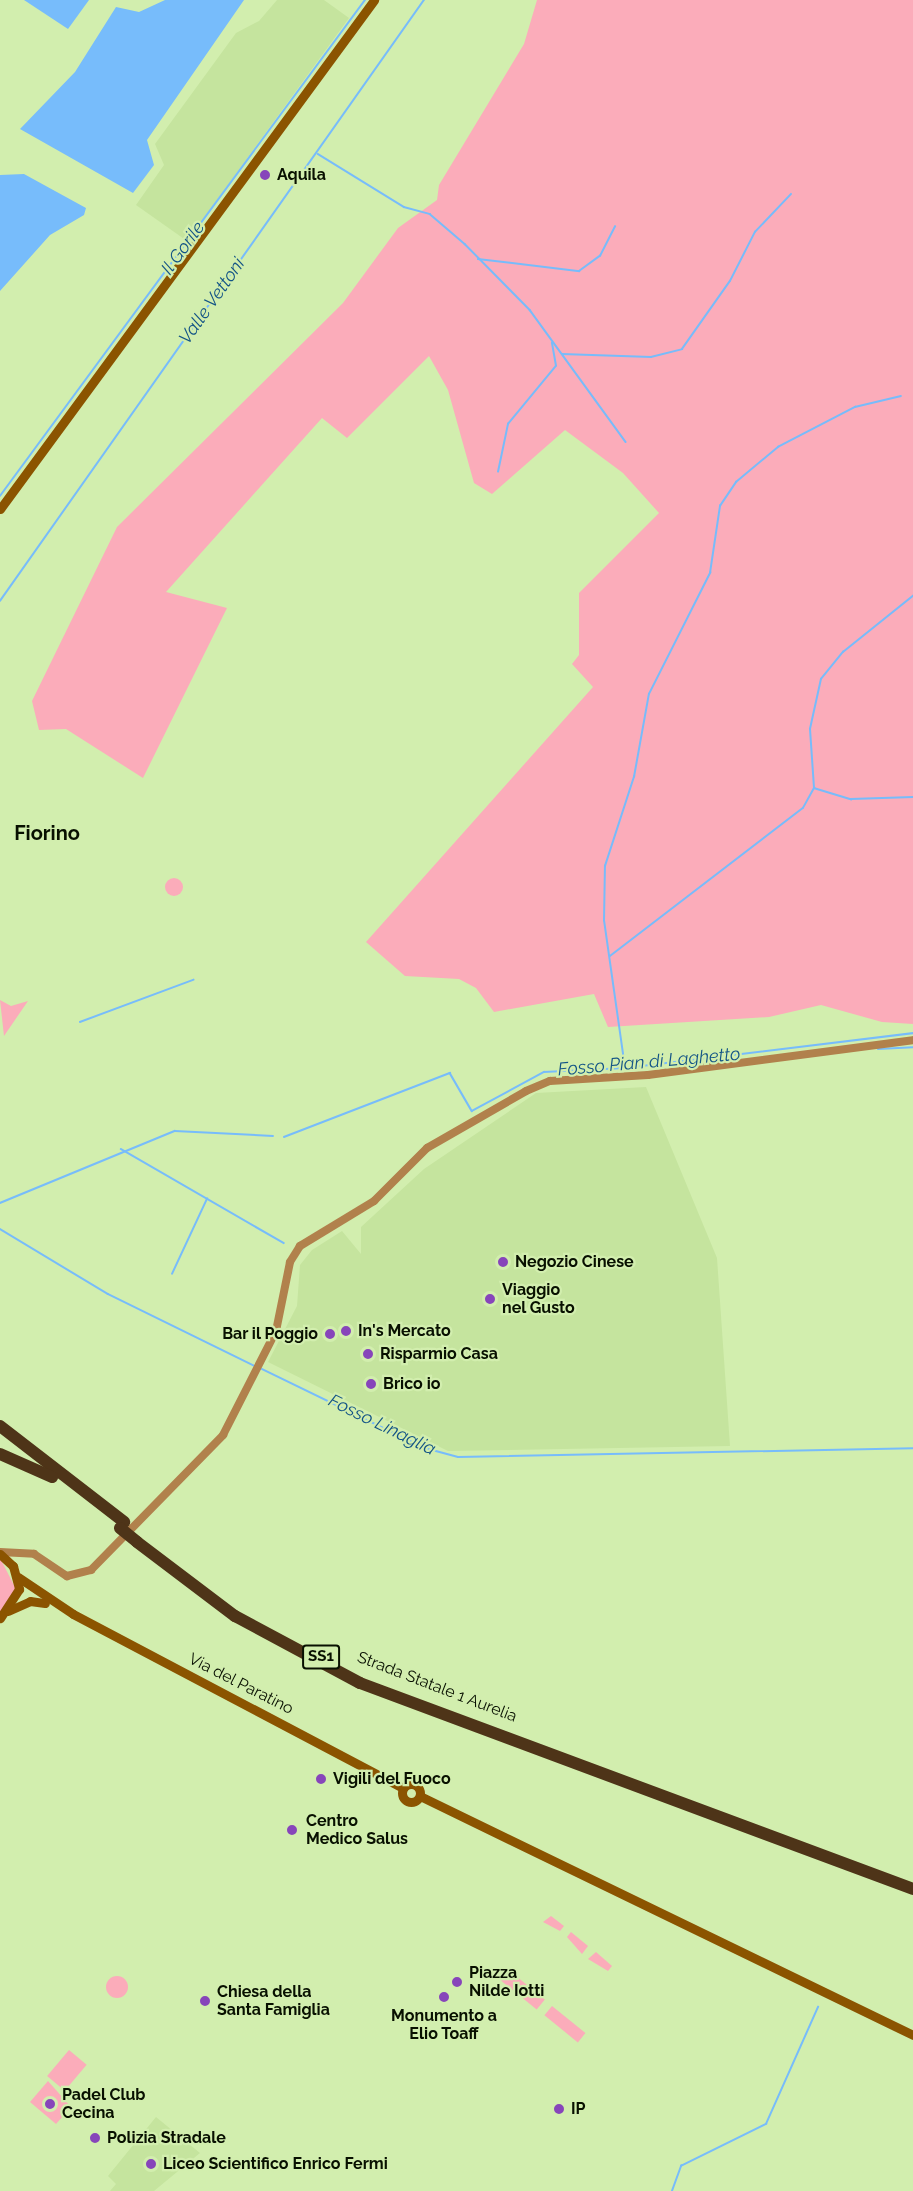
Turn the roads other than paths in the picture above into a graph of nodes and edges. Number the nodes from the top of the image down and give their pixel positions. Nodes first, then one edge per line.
1 (374, 0) edge
2 (0, 509) edge
3 (913, 1040) edge
4 (0, 1426) edge
5 (0, 1436) edge
6 (0, 1454) edge
7 (52, 1477) junction
8 (122, 1525) junction
9 (139, 1539) junction
10 (28, 1552) junction
11 (0, 1553) edge
12 (13, 1566) junction
13 (18, 1577) junction
14 (64, 1609) junction
15 (9, 1611) junction
16 (0, 1618) edge
17 (913, 1881) edge
18 (913, 1889) edge
19 (913, 2035) edge

1 - 2 main road
3 - 10 street
4 - 8 highway, Strada Statale 1 Aurelia / SS1
5 - 7 highway, Strada Statale 1 Aurelia / SS1
6 - 7 highway
7 - 8 highway, Strada Statale 1 Aurelia / SS1
8 - 9 highway, Strada Statale 1 Aurelia / SS1, bridge
9 - 17 highway, Strada Statale 1 Aurelia / SS1
9 - 18 highway, Strada Statale 1 Aurelia / SS1
10 - 11 street
10 - 12 street
11 - 12 main road
12 - 13 main road
13 - 14 main road
13 - 15 main road
14 - 15 main road
14 - 19 main road, Via del Paratino
15 - 16 main road

